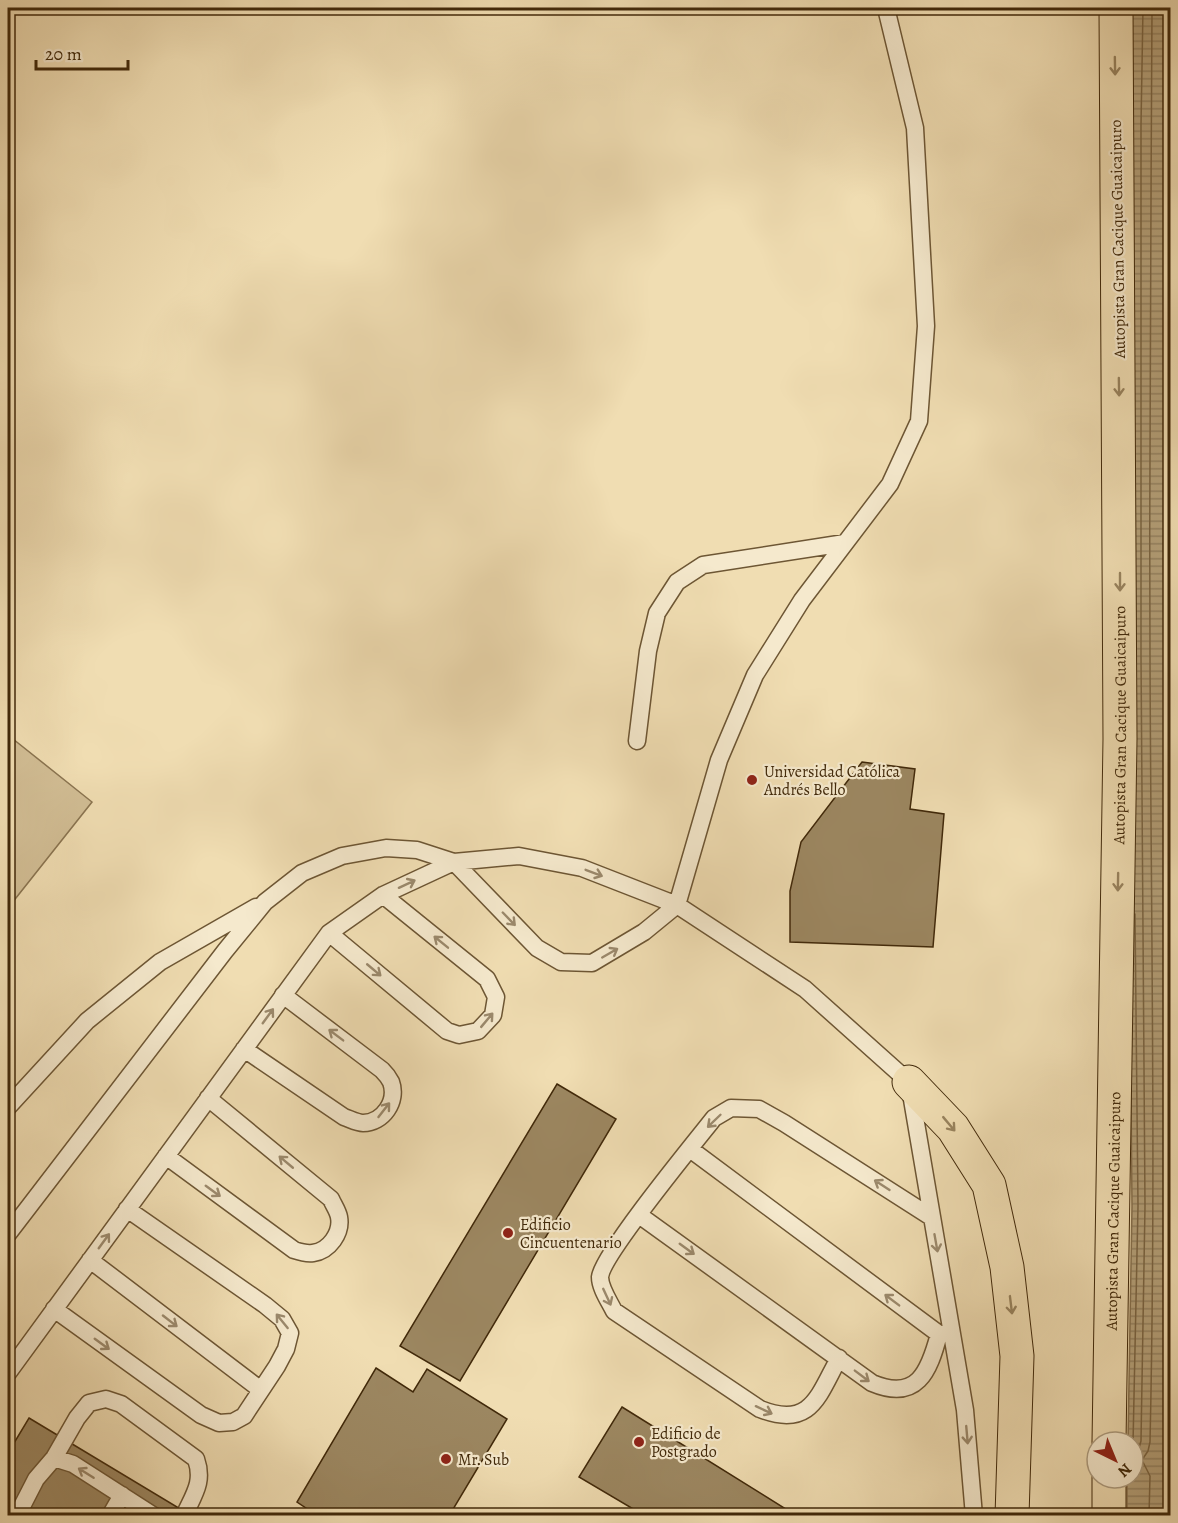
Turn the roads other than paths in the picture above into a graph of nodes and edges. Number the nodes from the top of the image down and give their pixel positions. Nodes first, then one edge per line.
1 (886, 8) edge
2 (1116, 8) edge
3 (845, 543) junction
4 (637, 741) dead end
5 (454, 862) junction
6 (383, 895) junction
7 (265, 902) junction
8 (677, 905) junction
9 (328, 933) junction
10 (283, 995) junction
11 (244, 1049) junction
12 (909, 1082) junction
13 (208, 1098) junction
14 (8, 1107) edge
15 (690, 1149) junction
16 (166, 1156) junction
17 (127, 1209) junction
18 (639, 1215) junction
19 (931, 1217) junction
20 (8, 1234) edge
21 (90, 1260) junction
22 (54, 1310) junction
23 (945, 1334) junction
24 (839, 1358) junction
25 (8, 1373) edge
26 (261, 1390) junction
27 (1108, 1430) edge
28 (54, 1458) junction
29 (1108, 1490) edge
30 (122, 1495) junction
31 (17, 1515) edge
32 (110, 1515) edge
33 (154, 1515) edge
34 (184, 1515) edge
35 (974, 1515) edge
36 (1012, 1515) edge
37 (1109, 1515) edge

1 - 3 lane
2 -> 27 highway, Autopista Gran Cacique Guaicaipuro
3 - 4 lane
3 - 8 lane
6 -> 5 lane
5 - 7 lane
5 -> 8 lane
5 -> 8 lane
6 - 9 lane
9 -> 6 lane
7 - 14 lane
7 - 20 lane
8 - 12 lane
9 - 10 lane
11 -> 10 lane
11 -> 10 lane
11 - 13 lane
12 - 19 lane
12 -> 36 highway
13 - 16 lane
16 -> 13 lane
15 - 18 lane
19 -> 15 lane
23 -> 15 lane
16 - 17 lane
21 -> 17 lane
26 -> 17 lane
18 -> 24 lane
18 -> 24 lane
19 -> 23 lane
21 - 22 lane
21 -> 26 lane
22 - 25 lane
22 -> 26 lane
24 -> 23 lane
23 -> 35 lane
30 -> 28 lane
28 - 31 lane
28 - 34 lane
29 - 37 highway
30 - 32 lane
30 - 33 lane

